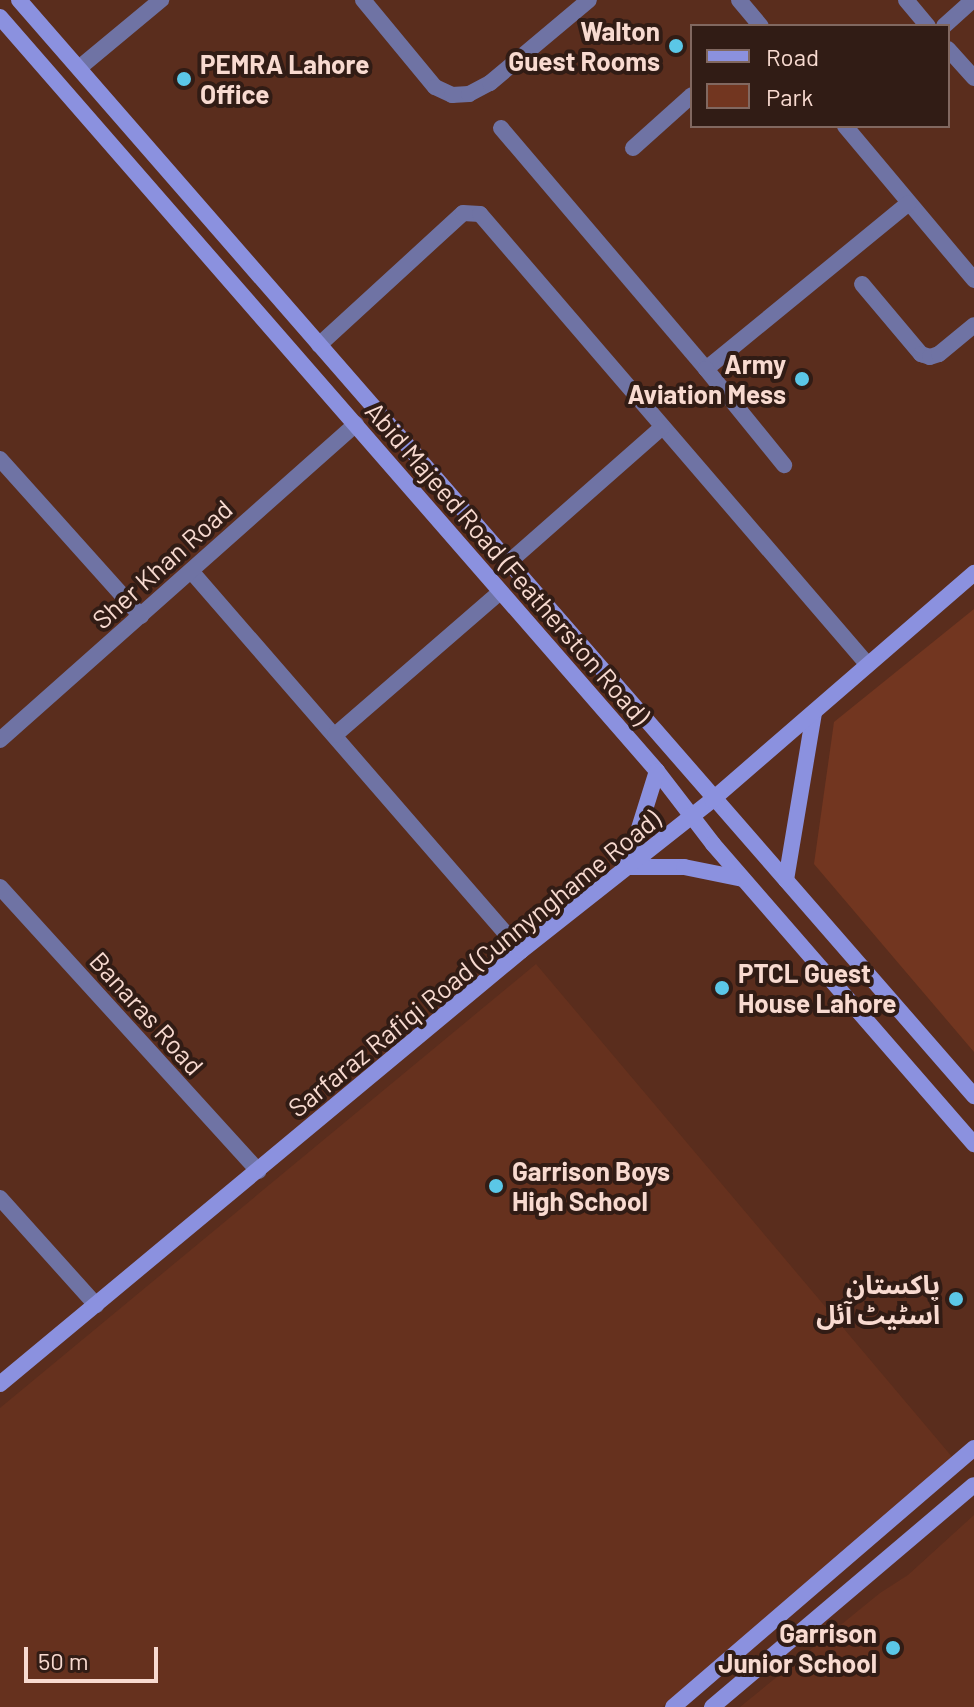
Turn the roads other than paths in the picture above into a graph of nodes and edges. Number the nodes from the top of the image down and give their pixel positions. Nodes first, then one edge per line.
1 (19, 0) edge
2 (161, 0) edge
3 (363, 0) edge
4 (589, 0) edge
5 (739, 0) edge
6 (906, 0) edge
7 (973, 0) edge
8 (0, 17) edge
9 (759, 24) edge
10 (926, 24) edge
11 (946, 24) edge
12 (950, 51) edge
13 (79, 68) junction
14 (974, 78) edge
15 (690, 97) edge
16 (501, 128) dead end
17 (847, 128) edge
18 (633, 148) dead end
19 (909, 203) junction
20 (974, 280) edge
21 (862, 284) dead end
22 (974, 325) edge
23 (319, 345) junction
24 (706, 369) junction
25 (356, 424) junction
26 (662, 427) junction
27 (405, 445) junction
28 (0, 459) edge
29 (387, 460) junction
30 (784, 465) dead end
31 (508, 563) junction
32 (191, 571) junction
33 (974, 573) edge
34 (500, 592) junction
35 (141, 616) junction
36 (867, 664) junction
37 (814, 712) junction
38 (335, 735) junction
39 (0, 740) edge
40 (657, 771) junction
41 (712, 800) junction
42 (692, 816) junction
43 (627, 867) junction
44 (743, 879) junction
45 (786, 880) junction
46 (0, 887) edge
47 (521, 951) junction
48 (974, 1096) edge
49 (974, 1144) edge
50 (258, 1171) junction
51 (0, 1198) edge
52 (96, 1305) junction
53 (0, 1384) edge
54 (974, 1448) edge
55 (974, 1485) edge
56 (673, 1707) edge
57 (712, 1707) edge

1 - 13 street, Abid Majeed Road (Featherston Road)
2 - 13 street
3 - 4 street
5 - 9 street
6 - 10 street
7 - 11 street
8 - 25 street, Abid Majeed Road (Featherston Road)
12 - 14 street
13 - 23 street, Abid Majeed Road (Featherston Road)
15 - 18 street
16 - 24 street
17 - 19 street
19 - 20 street
19 - 24 street
21 - 22 street
23 - 26 street
23 - 27 street, Abid Majeed Road (Featherston Road)
24 - 30 street
25 - 29 street, Abid Majeed Road (Featherston Road)
25 - 32 street, Sher Khan Road
26 - 31 street
26 - 36 street
27 - 29 street
27 - 31 street, Abid Majeed Road (Featherston Road)
28 - 35 street
29 - 34 street, Abid Majeed Road (Featherston Road)
31 - 41 street, Abid Majeed Road (Featherston Road)
32 - 35 street, Sher Khan Road
32 - 38 street
33 - 36 street, Sarfaraz Rafiqi Road (Cunnynghame Road)
34 - 38 street
34 - 40 street, Abid Majeed Road (Featherston Road)
35 - 39 street, Sher Khan Road
36 - 37 street, Sarfaraz Rafiqi Road (Cunnynghame Road)
37 - 41 street, Sarfaraz Rafiqi Road (Cunnynghame Road)
37 - 45 street
38 - 47 street
40 - 42 street, Abid Majeed Road (Featherston Road)
40 - 43 street
41 - 42 street, Sarfaraz Rafiqi Road (Cunnynghame Road)
41 - 45 street, Abid Majeed Road (Featherston Road)
42 - 43 street, Sarfaraz Rafiqi Road (Cunnynghame Road)
42 - 44 street, Abid Majeed Road (Featherston Road)
43 - 44 street
43 - 47 street, Sarfaraz Rafiqi Road (Cunnynghame Road)
44 - 49 street, Abid Majeed Road (Featherston Road)
45 - 48 street, Abid Majeed Road (Featherston Road)
46 - 50 street, Banaras Road
47 - 50 street, Sarfaraz Rafiqi Road (Cunnynghame Road)
50 - 52 street, Sarfaraz Rafiqi Road (Cunnynghame Road)
51 - 52 street
52 - 53 street, Sarfaraz Rafiqi Road (Cunnynghame Road)
54 - 56 street
55 - 57 street

